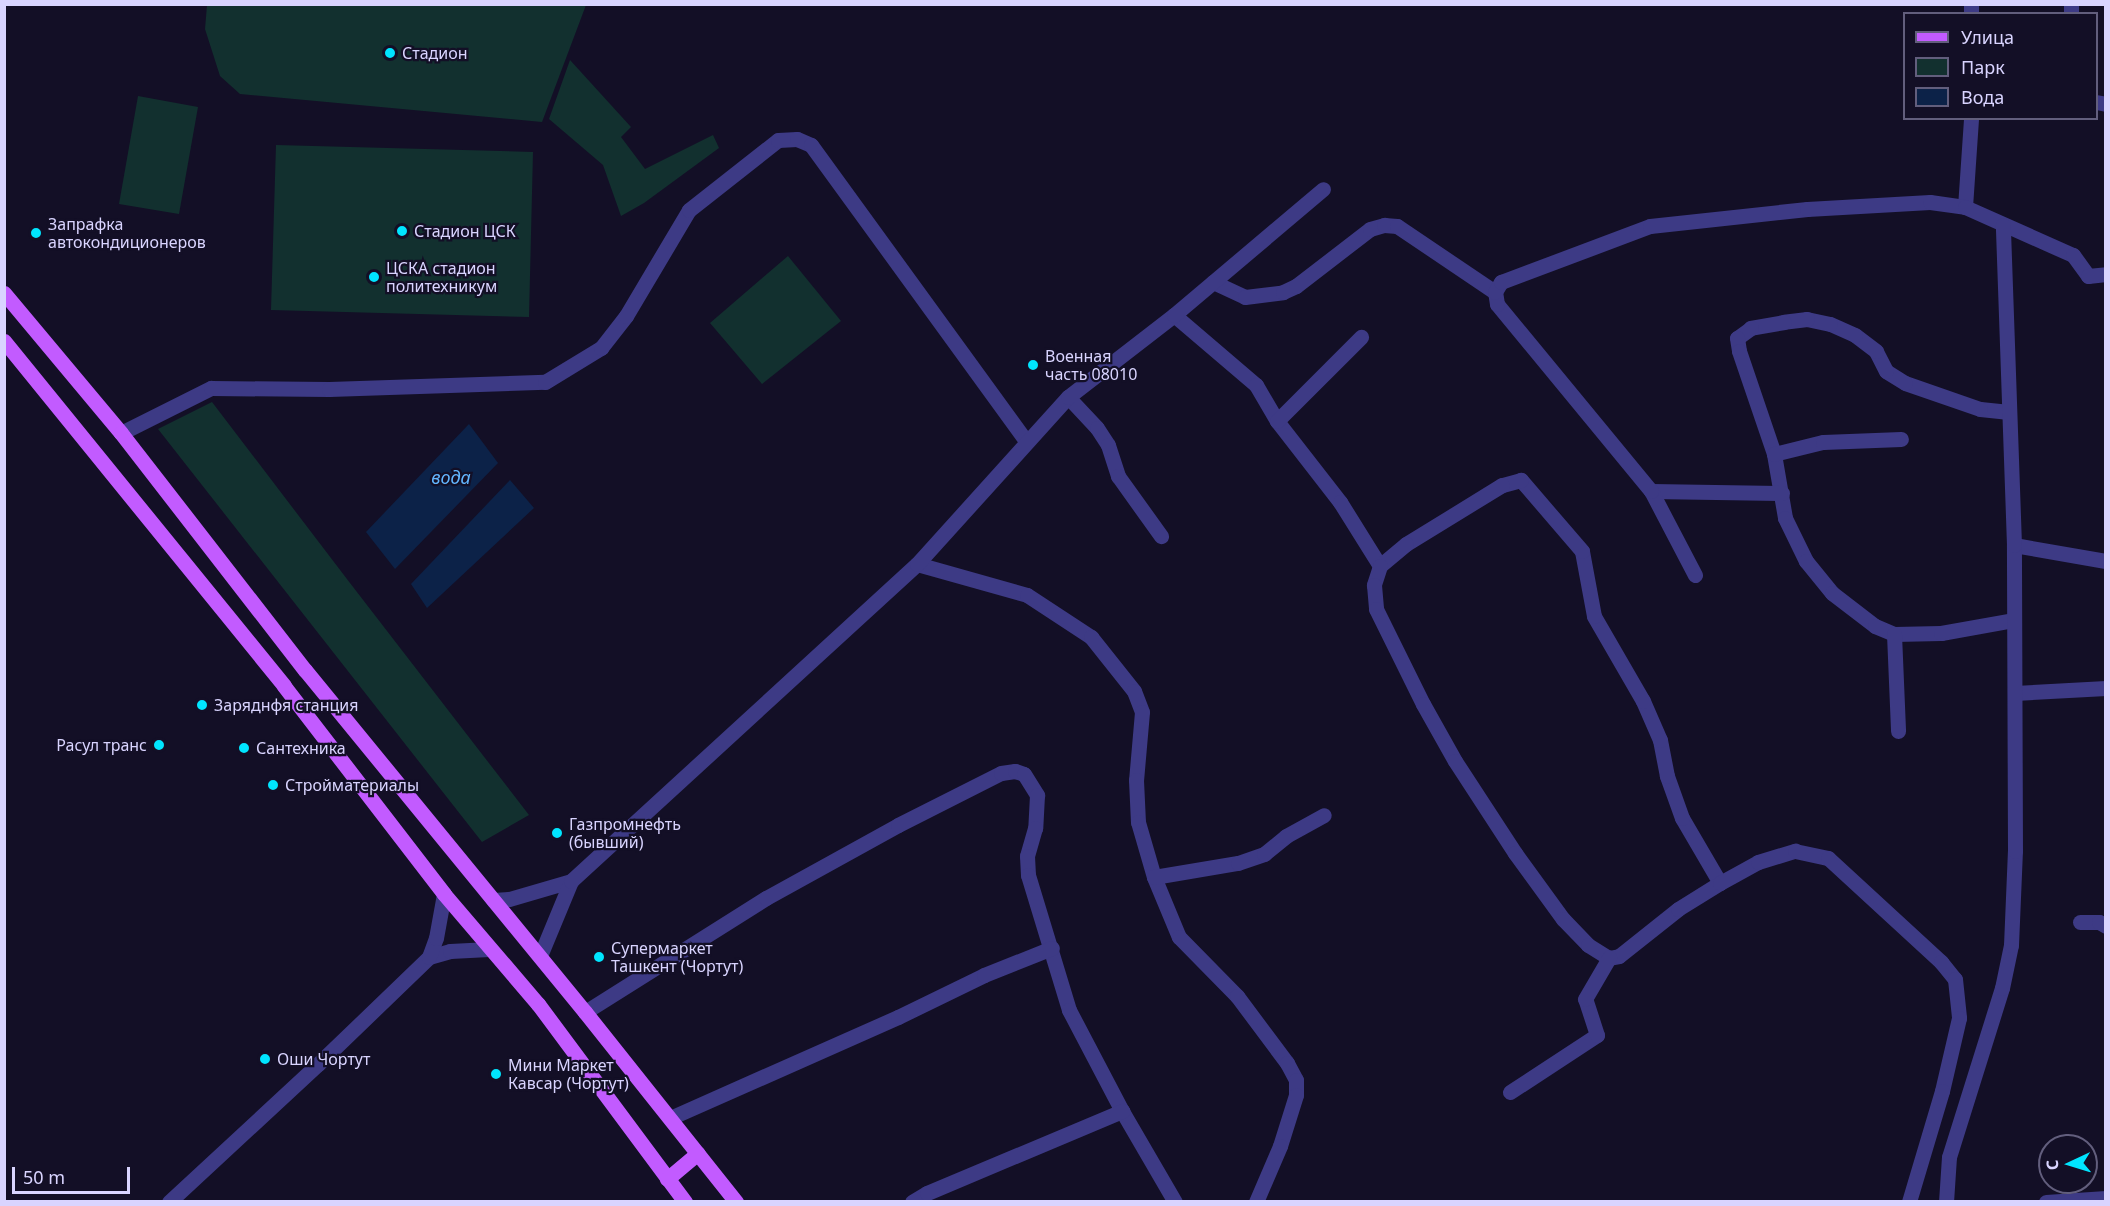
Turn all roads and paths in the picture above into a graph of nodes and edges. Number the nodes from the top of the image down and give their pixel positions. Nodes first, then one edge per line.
1 (1971, 120) edge
2 (1323, 189) dead end
3 (1965, 207) junction
4 (2003, 225) junction
5 (2106, 274) edge
6 (1212, 282) junction
7 (1495, 292) junction
8 (4, 293) edge
9 (1174, 315) junction
10 (1361, 337) dead end
11 (4, 341) edge
12 (1068, 398) junction
13 (2009, 412) junction
14 (1277, 421) junction
15 (122, 433) junction
16 (1901, 439) dead end
17 (1026, 441) junction
18 (1773, 454) junction
19 (1651, 491) junction
20 (1782, 493) junction
21 (1161, 536) dead end
22 (2013, 544) junction
23 (2106, 561) edge
24 (917, 564) junction
25 (1380, 566) junction
26 (1695, 574) dead end
27 (2013, 620) junction
28 (1894, 634) junction
29 (305, 670) junction
30 (284, 686) junction
31 (2106, 688) edge
32 (2015, 693) junction
33 (1898, 731) dead end
34 (1324, 814) dead end
35 (1154, 877) junction
36 (571, 881) junction
37 (1720, 883) junction
38 (444, 894) junction
39 (493, 900) junction
40 (2103, 920) edge
41 (2080, 922) dead end
42 (1052, 948) junction
43 (489, 949) junction
44 (540, 956) junction
45 (429, 957) junction
46 (1609, 958) junction
47 (585, 1012) junction
48 (1510, 1092) dead end
49 (1122, 1111) junction
50 (670, 1118) junction
51 (698, 1153) junction
52 (667, 1179) junction
53 (2106, 1198) edge
54 (169, 1202) edge
55 (685, 1202) edge
56 (736, 1202) edge
57 (912, 1202) edge
58 (1175, 1202) edge
59 (1256, 1202) edge
60 (1910, 1202) edge
61 (1946, 1202) edge
62 (2046, 1202) edge

1 - 3 street
2 - 6 street
3 - 4 street
3 - 7 street
4 - 5 street
4 - 13 street
6 - 7 street
6 - 9 street
7 - 19 street
8 - 15 main road
9 - 12 street
9 - 14 street
10 - 14 street
11 - 30 main road
12 - 17 street
12 - 21 street
13 - 18 street
13 - 22 street
14 - 25 street
15 - 17 street
15 - 29 main road
16 - 18 street
17 - 24 street
18 - 20 street
19 - 20 street
19 - 26 street
20 - 28 street
22 - 23 street
22 - 27 street
24 - 35 street
24 - 36 street
25 - 37 street
25 - 46 street
27 - 28 street
27 - 32 street
28 - 33 street
29 - 30 main road
29 - 39 main road
30 - 38 main road
31 - 32 street
32 - 61 street
34 - 35 street
35 - 59 street
36 - 39 street
36 - 44 street
37 - 46 street
37 - 60 street
38 - 43 main road
38 - 45 street
39 - 44 main road
40 - 41 street
42 - 47 street
42 - 49 street
42 - 50 street
43 - 45 street
43 - 52 main road
44 - 47 main road
45 - 54 street
46 - 48 street
47 - 50 main road
49 - 57 street
49 - 58 street
50 - 51 main road
51 - 52 main road
51 - 56 main road
52 - 55 main road
53 - 62 street

